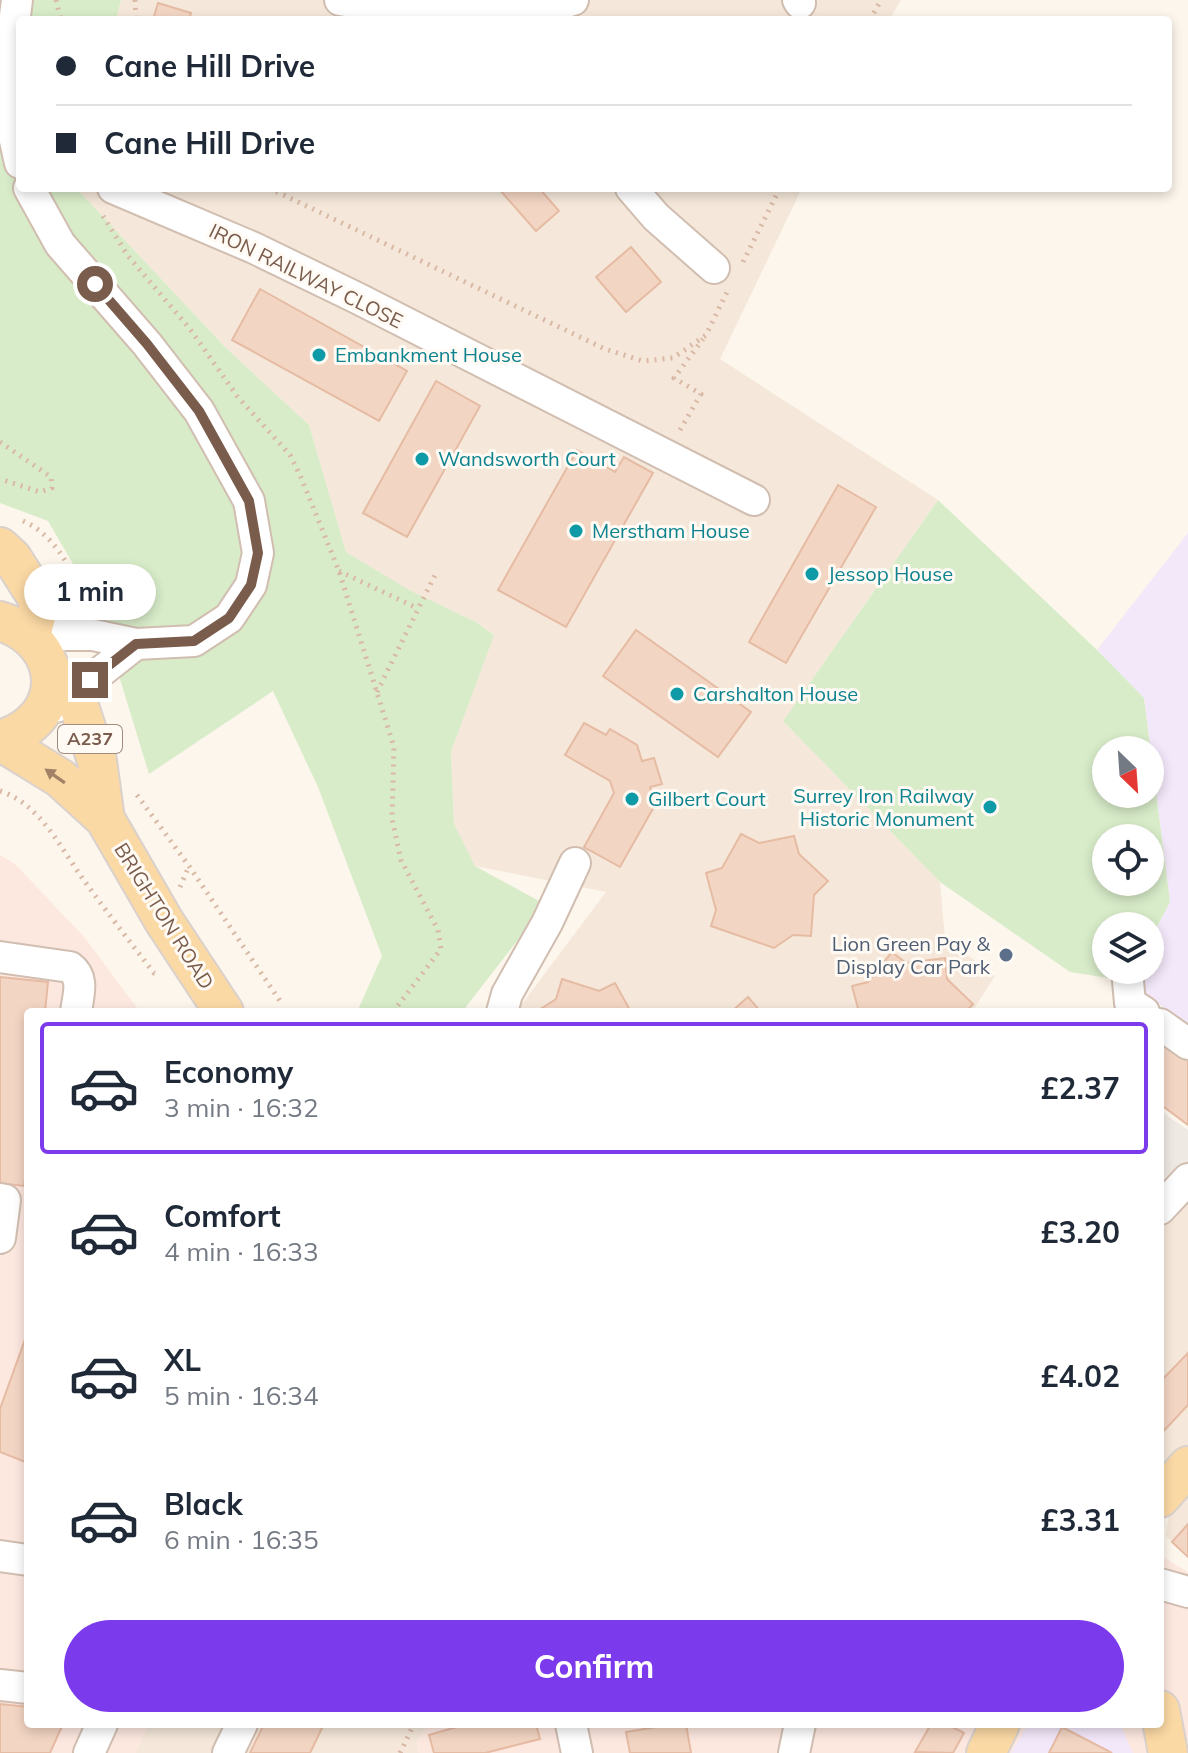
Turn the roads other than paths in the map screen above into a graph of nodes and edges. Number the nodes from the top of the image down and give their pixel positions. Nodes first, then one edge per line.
1 (17, 0) edge
2 (573, 0) edge
3 (340, 7) edge
4 (531, 11) edge
5 (16, 145) edge
6 (31, 192) edge
7 (634, 192) edge
8 (108, 202) edge
9 (729, 273) road end
10 (754, 500) dead end
11 (0, 547) edge
12 (16, 628) edge
13 (136, 644) junction
14 (62, 682) junction
15 (0, 740) edge
16 (105, 819) junction
17 (575, 863) dead end
18 (0, 957) edge
19 (1128, 984) edge
20 (76, 1008) edge
21 (221, 1008) edge
22 (503, 1008) edge
23 (1138, 1008) edge
24 (1164, 1027) edge
25 (1188, 1044) edge
26 (1188, 1179) edge
27 (11, 1200) edge
28 (1164, 1205) edge
29 (0, 1238) edge
30 (0, 1556) edge
31 (24, 1559) edge
32 (1164, 1585) edge
33 (1188, 1592) edge
34 (0, 1685) edge
35 (24, 1688) edge
36 (100, 1728) edge
37 (240, 1728) edge
38 (572, 1728) edge
39 (799, 1728) edge
40 (998, 1728) edge
41 (89, 1753) edge
42 (228, 1753) edge
43 (577, 1753) edge
44 (794, 1753) edge
45 (986, 1753) edge

1 - 5 street
2 - 4 street
3 - 4 street
6 - 13 street
7 - 9 street
8 - 10 street, IRON RAILWAY CLOSE
11 - 12 main road
12 - 13 street
12 - 14 main road, BRIGHTON ROAD
13 - 14 street
14 - 15 main road
14 - 16 main road, BRIGHTON ROAD / A237
16 -> 15 main road, BRIGHTON ROAD / A237
16 - 21 main road, BRIGHTON ROAD / A237
17 - 22 street
18 - 20 street
19 - 23 street
24 - 25 street
26 - 28 street
27 - 29 street
30 - 31 street
32 - 33 street
34 - 35 street
36 - 41 street
37 - 42 street
38 - 43 street
39 - 44 street
40 - 45 main road

